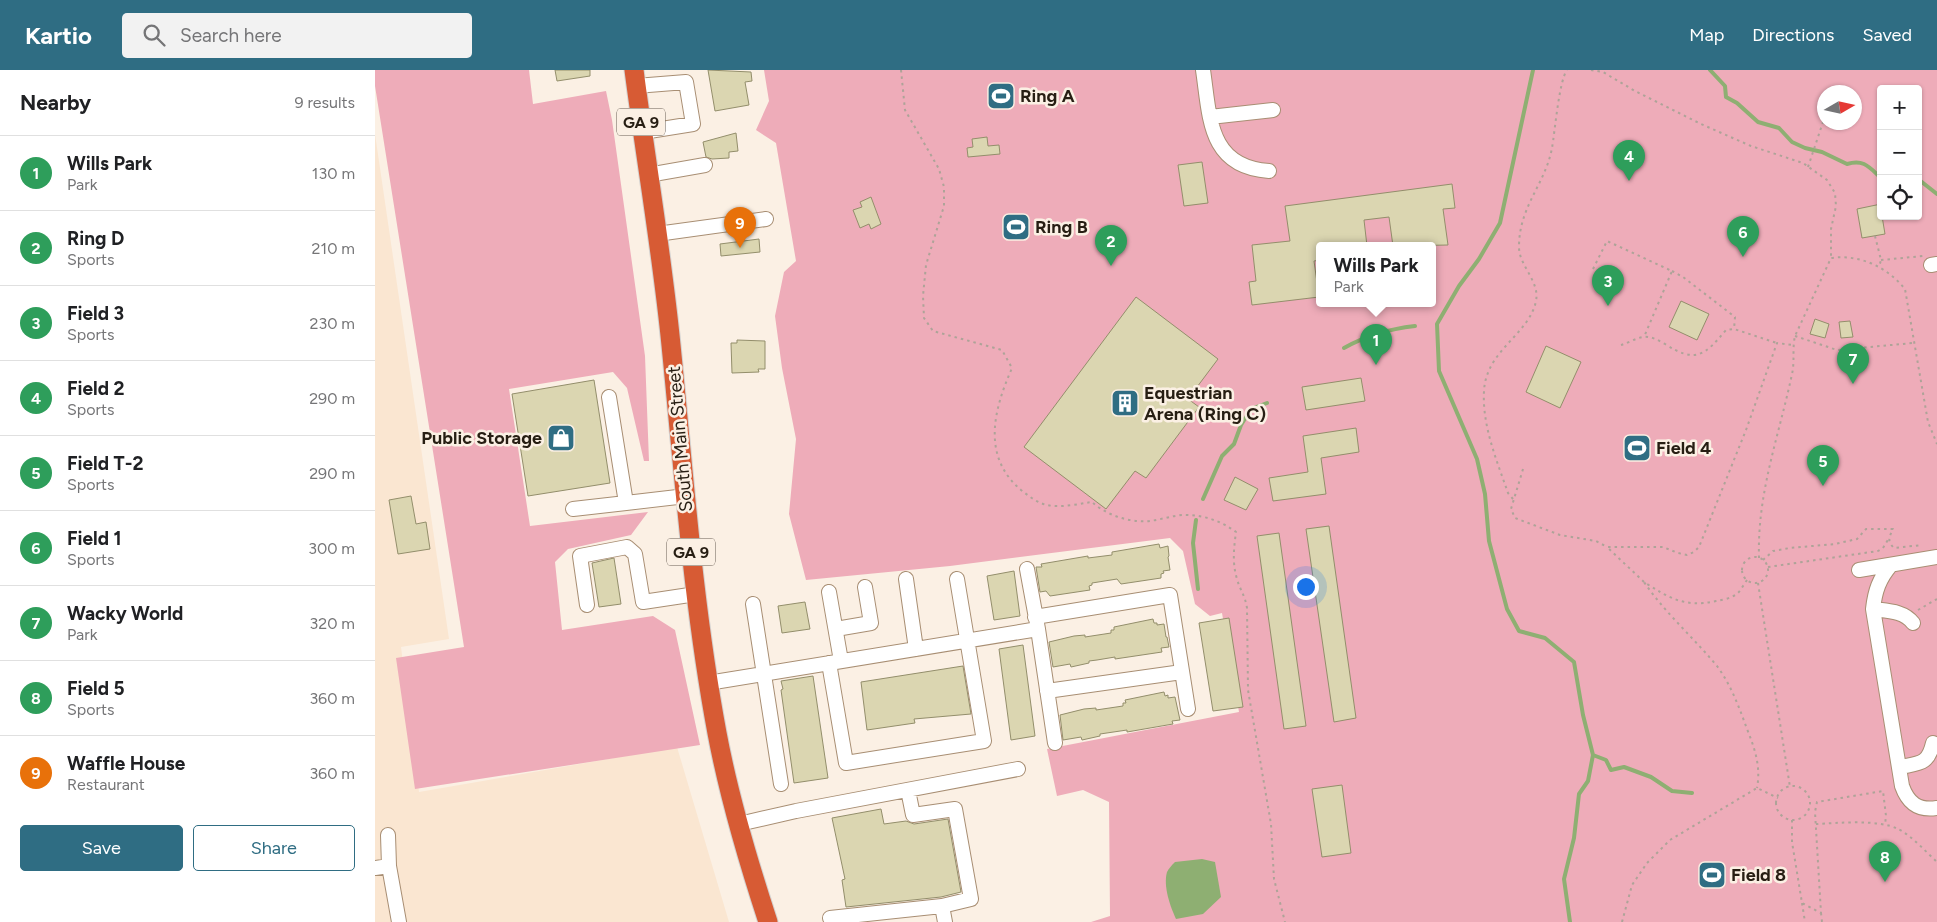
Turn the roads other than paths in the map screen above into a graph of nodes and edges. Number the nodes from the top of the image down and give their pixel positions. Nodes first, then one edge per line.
1 (1203, 70) edge
2 (635, 78) edge
3 (1273, 110) dead end
4 (1210, 117) junction
5 (643, 132) junction
6 (705, 165) dead end
7 (1269, 171) dead end
8 (648, 175) junction
9 (767, 219) dead end
10 (657, 234) junction
11 (609, 397) dead end
12 (686, 496) junction
13 (627, 503) junction
14 (573, 509) dead end
15 (1937, 557) edge
16 (1891, 565) junction
17 (1027, 569) dead end
18 (1859, 570) dead end
19 (907, 579) dead end
20 (957, 579) dead end
21 (865, 587) dead end
22 (829, 592) dead end
23 (696, 594) junction
24 (753, 604) dead end
25 (587, 605) dead end
26 (1873, 609) junction
27 (1911, 620) road end
28 (1037, 623) junction
29 (836, 629) junction
30 (967, 640) junction
31 (917, 649) junction
32 (835, 662) junction
33 (1182, 672) junction
34 (764, 674) junction
35 (708, 683) junction
36 (1047, 691) junction
37 (1188, 709) dead end
38 (1055, 743) dead end
39 (1933, 743) dead end
40 (1900, 767) junction
41 (1018, 769) dead end
42 (781, 784) dead end
43 (908, 790) junction
44 (1937, 808) edge
45 (739, 824) junction
46 (388, 835) dead end
47 (382, 867) edge
48 (942, 906) junction
49 (830, 918) dead end
50 (399, 922) edge
51 (768, 922) edge
52 (945, 922) edge

1 - 4 lane
2 - 5 highway, South Main Street / GA 9
2 - 5 lane
3 - 4 lane
4 - 7 lane
5 - 8 highway, South Main Street / GA 9
6 - 8 lane
8 - 10 highway, South Main Street / GA 9
9 - 10 lane
10 - 12 highway, South Main Street / GA 9
11 - 13 lane
12 - 13 lane
12 - 23 highway, South Main Street / GA 9
13 - 14 lane
15 - 16 lane
16 - 18 lane
16 - 26 lane
17 - 28 lane
19 - 31 lane
20 - 30 lane
21 - 29 lane
22 - 29 lane
23 - 25 lane
23 - 35 highway, South Main Street / GA 9
24 - 34 lane
26 - 27 lane
26 - 40 lane
28 - 30 lane
28 - 33 lane
28 - 36 lane
29 - 32 lane
30 - 31 lane
30 - 32 lane
31 - 32 lane
32 - 34 lane
33 - 36 lane
33 - 37 lane
34 - 35 lane
34 - 42 lane
35 - 45 highway, South Main Street / GA 9
36 - 38 lane
39 - 40 lane
40 - 44 lane
41 - 43 lane
43 - 45 lane
43 - 48 lane
45 - 51 highway, South Main Street / GA 9
46 - 47 lane
47 - 50 lane
48 - 49 lane
48 - 52 lane

